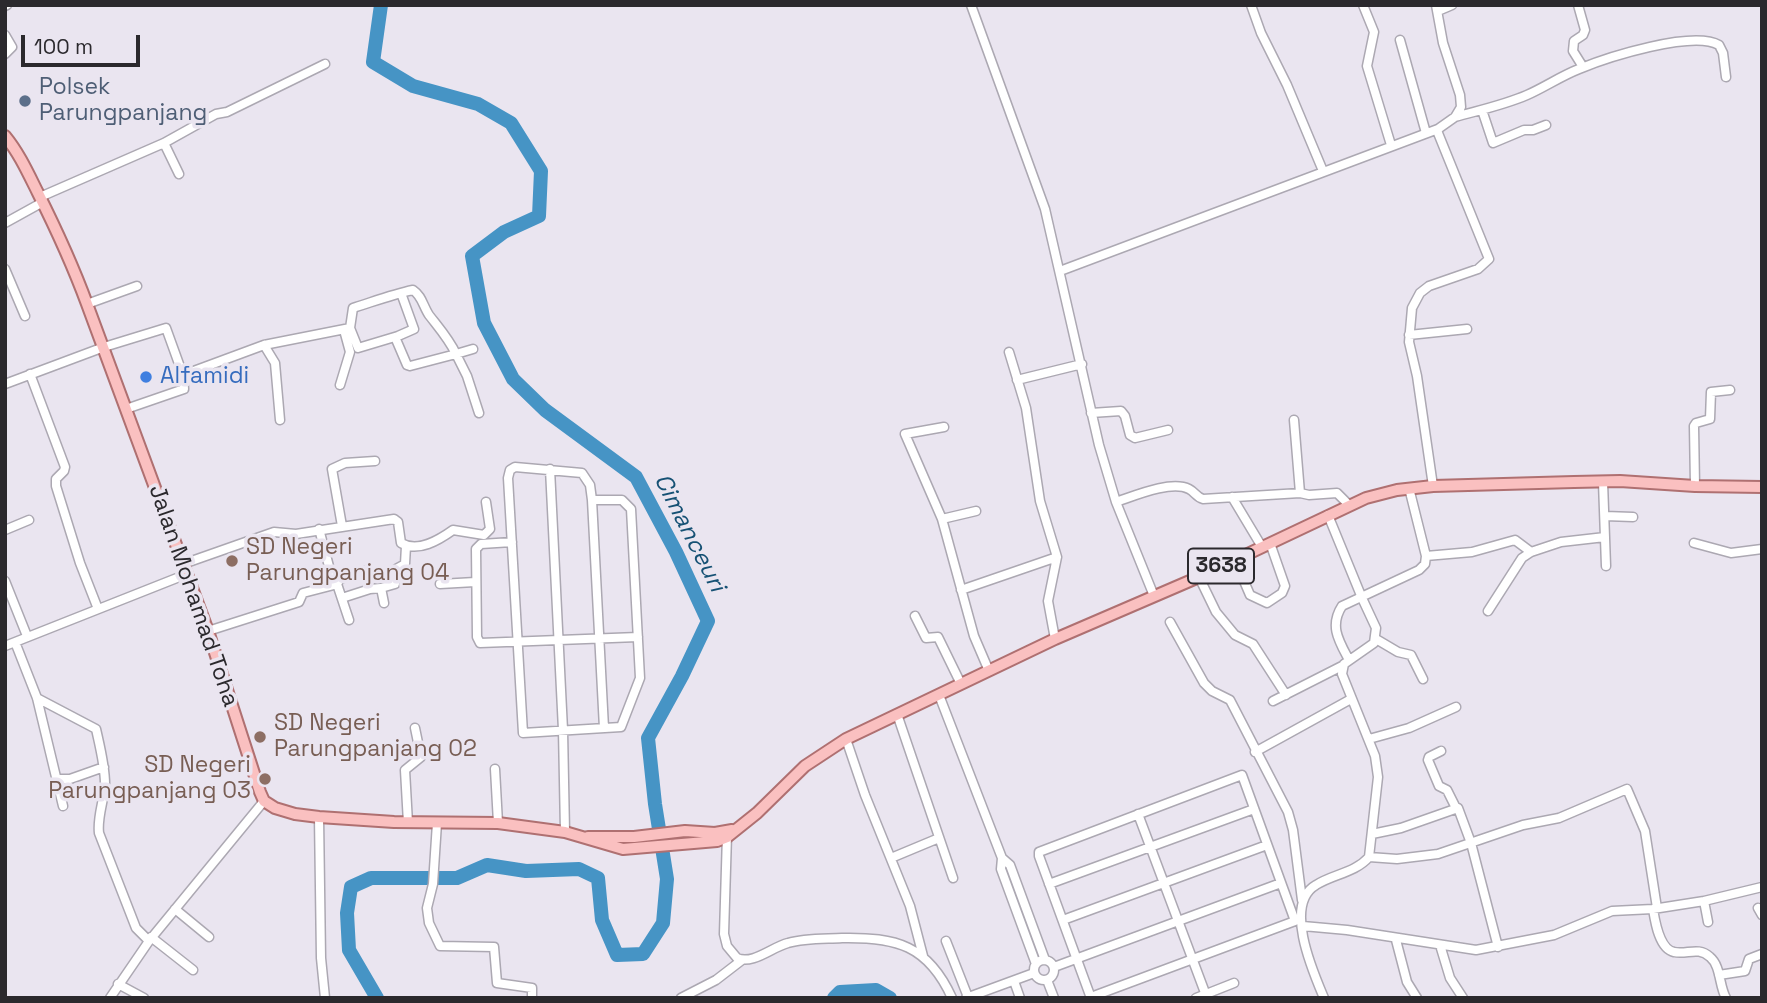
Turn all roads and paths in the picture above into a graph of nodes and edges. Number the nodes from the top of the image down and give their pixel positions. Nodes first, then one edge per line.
1 (971, 5) edge
2 (1363, 5) edge
3 (1452, 5) edge
4 (1577, 5) edge
5 (1252, 6) edge
6 (1437, 8) edge
7 (5, 35) edge
8 (1400, 40) dead end
9 (5, 54) edge
10 (325, 64) dead end
11 (1583, 67) junction
12 (1726, 77) dead end
13 (1482, 110) junction
14 (1455, 117) junction
15 (1546, 125) dead end
16 (1438, 130) junction
17 (1426, 133) junction
18 (5, 136) edge
19 (164, 143) junction
20 (1391, 145) junction
21 (1322, 171) junction
22 (179, 174) dead end
23 (41, 199) junction
24 (5, 223) edge
25 (5, 269) edge
26 (1060, 271) junction
27 (137, 286) dead end
28 (401, 293) junction
29 (87, 304) junction
30 (25, 316) dead end
31 (347, 329) junction
32 (1467, 329) dead end
33 (1409, 335) junction
34 (395, 337) junction
35 (264, 345) junction
36 (104, 347) junction
37 (473, 349) dead end
38 (1009, 352) dead end
39 (456, 354) junction
40 (1082, 364) junction
41 (30, 374) junction
42 (183, 375) junction
43 (1017, 380) junction
44 (5, 384) edge
45 (340, 385) dead end
46 (1730, 390) dead end
47 (126, 409) junction
48 (479, 413) dead end
49 (1091, 413) junction
50 (280, 420) dead end
51 (1294, 421) dead end
52 (944, 427) dead end
53 (1168, 430) dead end
54 (375, 461) dead end
55 (550, 469) junction
56 (1603, 482) junction
57 (1433, 486) junction
58 (1695, 486) junction
59 (1762, 487) edge
60 (1409, 488) junction
61 (1300, 493) junction
62 (1232, 497) junction
63 (592, 500) junction
64 (486, 502) dead end
65 (1116, 502) junction
66 (1349, 505) junction
67 (976, 511) dead end
68 (1328, 515) junction
69 (1605, 516) junction
70 (1633, 517) dead end
71 (942, 519) junction
72 (29, 520) dead end
73 (342, 526) junction
74 (319, 529) junction
75 (5, 530) edge
76 (1605, 537) junction
77 (512, 542) junction
78 (1694, 543) dead end
79 (1266, 545) junction
80 (406, 546) junction
81 (1762, 549) edge
82 (1531, 552) junction
83 (1426, 556) junction
84 (1057, 557) junction
85 (1235, 560) junction
86 (1606, 566) dead end
87 (185, 569) junction
88 (364, 571) dead end
89 (1199, 576) junction
90 (5, 581) edge
91 (475, 582) junction
92 (440, 584) dead end
93 (335, 585) junction
94 (381, 588) junction
95 (961, 590) junction
96 (1154, 596) junction
97 (342, 598) junction
98 (1362, 598) junction
99 (384, 603) dead end
100 (98, 609) junction
101 (1488, 611) dead end
102 (915, 616) dead end
103 (349, 620) dead end
104 (1170, 622) dead end
105 (208, 631) junction
106 (27, 636) junction
107 (638, 637) junction
108 (599, 639) junction
109 (1055, 639) junction
110 (1376, 639) junction
111 (560, 641) junction
112 (15, 642) junction
113 (517, 643) junction
114 (5, 646) edge
115 (1346, 663) junction
116 (989, 671) junction
117 (1423, 679) dead end
118 (961, 684) junction
119 (939, 695) junction
120 (1286, 695) junction
121 (37, 698) junction
122 (1351, 699) junction
123 (1273, 701) dead end
124 (1456, 707) dead end
125 (897, 714) junction
126 (415, 728) dead end
127 (604, 728) junction
128 (564, 730) junction
129 (846, 738) junction
130 (1369, 739) junction
131 (1441, 751) dead end
132 (1255, 752) junction
133 (104, 767) junction
134 (495, 769) dead end
135 (58, 779) junction
136 (264, 801) junction
137 (63, 806) dead end
138 (1456, 808) junction
139 (1254, 809) junction
140 (1138, 814) junction
141 (319, 817) junction
142 (408, 822) junction
143 (437, 823) junction
144 (498, 823) junction
145 (565, 832) junction
146 (729, 833) junction
147 (1372, 834) junction
148 (582, 837) junction
149 (686, 837) junction
150 (939, 838) junction
151 (1471, 843) junction
152 (1268, 845) junction
153 (1151, 848) junction
154 (1368, 857) junction
155 (891, 858) junction
156 (1002, 858) junction
157 (953, 878) dead end
158 (1164, 883) junction
159 (1282, 883) junction
160 (1049, 884) junction
161 (1762, 887) edge
162 (1704, 901) junction
163 (1303, 903) junction
164 (175, 909) junction
165 (1655, 909) junction
166 (1063, 920) junction
167 (1178, 921) junction
168 (1708, 922) dead end
169 (1303, 926) junction
170 (209, 937) dead end
171 (150, 939) junction
172 (1396, 940) junction
173 (946, 941) dead end
174 (1440, 945) junction
175 (1498, 947) junction
176 (1762, 954) edge
177 (923, 956) junction
178 (1077, 958) junction
179 (1193, 959) junction
180 (742, 960) junction
181 (1045, 960) junction
182 (1036, 964) junction
183 (1054, 967) junction
184 (193, 971) dead end
185 (1034, 973) junction
186 (1719, 975) junction
187 (1047, 980) junction
188 (1014, 981) junction
189 (1234, 983) dead end
190 (118, 984) junction
191 (984, 995) edge
192 (1206, 996) edge
193 (967, 997) edge
194 (1091, 997) edge
195 (110, 998) edge
196 (144, 998) edge
197 (325, 998) edge
198 (532, 998) edge
199 (681, 998) edge
200 (952, 998) edge
201 (1020, 998) edge
202 (1054, 998) edge
203 (1196, 998) edge
204 (1324, 998) edge
205 (1417, 998) edge
206 (1463, 998) edge
207 (1726, 998) edge

1 - 26 street
2 - 20 street
3 - 6 street
4 - 11 street
5 - 21 street
6 - 14 street
7 - 9 street
8 - 17 street
10 - 19 street
11 - 12 street
11 - 13 street
13 - 14 street
13 - 15 street
14 - 16 street
16 - 17 street
16 - 33 street
17 - 20 street
18 - 23 main road, Jalan Mohamad Toha
19 - 22 street
19 - 23 street
20 - 21 street
21 - 26 street
23 - 24 street
23 - 29 main road, Jalan Mohamad Toha
25 - 30 street
26 - 40 street
27 - 29 street
28 - 31 street
28 - 34 street
28 - 39 street
29 - 36 main road, Jalan Mohamad Toha
31 - 34 street
31 - 35 street
31 - 45 street
32 - 33 street
33 - 57 street
34 - 39 street
35 - 42 street
35 - 50 street
36 - 41 street
36 - 42 street
36 - 47 main road, Jalan Mohamad Toha
37 - 39 street
38 - 43 street
39 - 48 street
40 - 43 street
40 - 49 street
41 - 44 street
41 - 100 street
42 - 47 street
43 - 84 street
46 - 58 street
47 - 87 main road, Jalan Mohamad Toha
49 - 53 street
49 - 65 street
51 - 61 street
52 - 71 street
54 - 73 street
55 - 63 street
55 - 77 street
55 - 111 street
56 - 57 main road, 3638
56 - 58 main road, 3638
56 - 69 street
57 - 60 main road, 3638
58 - 59 main road, 3638
60 - 66 main road, 3638
60 - 83 street
61 - 62 street
61 - 66 street
62 - 65 street
62 - 79 street
63 - 107 street
63 - 108 street
64 - 80 street
65 - 96 street
66 - 68 main road, 3638
67 - 71 street
68 - 79 main road, 3638
68 - 98 street
69 - 70 street
69 - 76 street
71 - 95 street
72 - 75 street
73 - 74 street
73 - 80 street
74 - 87 street
74 - 93 street
76 - 82 street
76 - 86 street
77 - 91 street
77 - 113 street
78 - 81 street
79 - 85 main road, 3638
79 - 85 street
80 - 94 street
82 - 83 street
82 - 101 street
83 - 98 street
84 - 95 street
84 - 109 street
85 - 89 main road, 3638
87 - 100 street
87 - 105 main road, Jalan Mohamad Toha
88 - 93 street
89 - 96 main road, 3638
89 - 120 street
90 - 106 street
91 - 92 street
91 - 113 street
93 - 97 street
93 - 105 street
94 - 97 street
94 - 99 street
95 - 116 street
96 - 109 main road, 3638
97 - 103 street
98 - 110 street
98 - 115 street
100 - 106 street
102 - 118 street
104 - 132 street
105 - 136 main road, Jalan Mohamad Toha
106 - 112 street
107 - 108 street
107 - 127 street
108 - 111 street
108 - 127 street
109 - 116 main road, 3638
110 - 115 street
110 - 117 street
111 - 113 street
111 - 128 street
112 - 114 street
112 - 121 street
113 - 128 street
115 - 120 street
115 - 122 street
116 - 118 main road, 3638
118 - 119 main road, 3638
119 - 125 main road, 3638
119 - 156 street
120 - 123 street
121 - 133 street
121 - 135 street
122 - 130 street
122 - 132 street
124 - 130 street
125 - 129 main road, 3638
125 - 150 street
126 - 142 street
127 - 128 street
128 - 145 street
129 - 146 main road, 3638
129 - 155 street
130 - 147 street
131 - 138 street
132 - 163 street
133 - 135 street
133 - 171 street
134 - 144 street
135 - 137 street
136 - 141 main road
136 - 164 street
138 - 147 street
138 - 151 street
139 - 140 street
139 - 152 street
139 - 153 street
140 - 153 street
140 - 160 street
141 - 142 main road
141 - 197 street
142 - 143 main road
143 - 144 main road
143 - 198 street
144 - 145 main road
145 - 148 main road
146 - 149 main road, 3638
146 - 180 street
147 - 154 street
148 - 149 main road, 3638
148 - 149 main road, 3638
150 - 155 street
150 - 157 street
151 - 154 street
151 - 165 street
151 - 175 street
152 - 158 street
152 - 159 street
153 - 158 street
153 - 160 street
154 - 163 street
155 - 177 street
156 - 181 street
156 - 182 street
158 - 166 street
158 - 167 street
159 - 167 street
159 - 179 street
160 - 166 street
161 - 162 street
162 - 165 street
162 - 168 street
163 - 169 street
164 - 170 street
164 - 171 street
165 - 175 street
165 - 186 street
166 - 178 street
167 - 178 street
167 - 179 street
169 - 172 street
169 - 204 street
171 - 184 street
171 - 190 street
172 - 174 street
172 - 205 street
173 - 193 street
174 - 175 street
174 - 206 street
176 - 186 street
177 - 180 street
177 - 200 street
178 - 183 street
178 - 194 street
179 - 192 street
179 - 194 street
180 - 199 street
181 - 182 street
181 - 183 street
182 - 185 street
183 - 187 street
185 - 187 street
185 - 188 street
186 - 207 street
187 - 202 street
188 - 191 street
188 - 201 street
189 - 192 street
190 - 195 street
190 - 196 street
191 - 193 street
192 - 203 street

